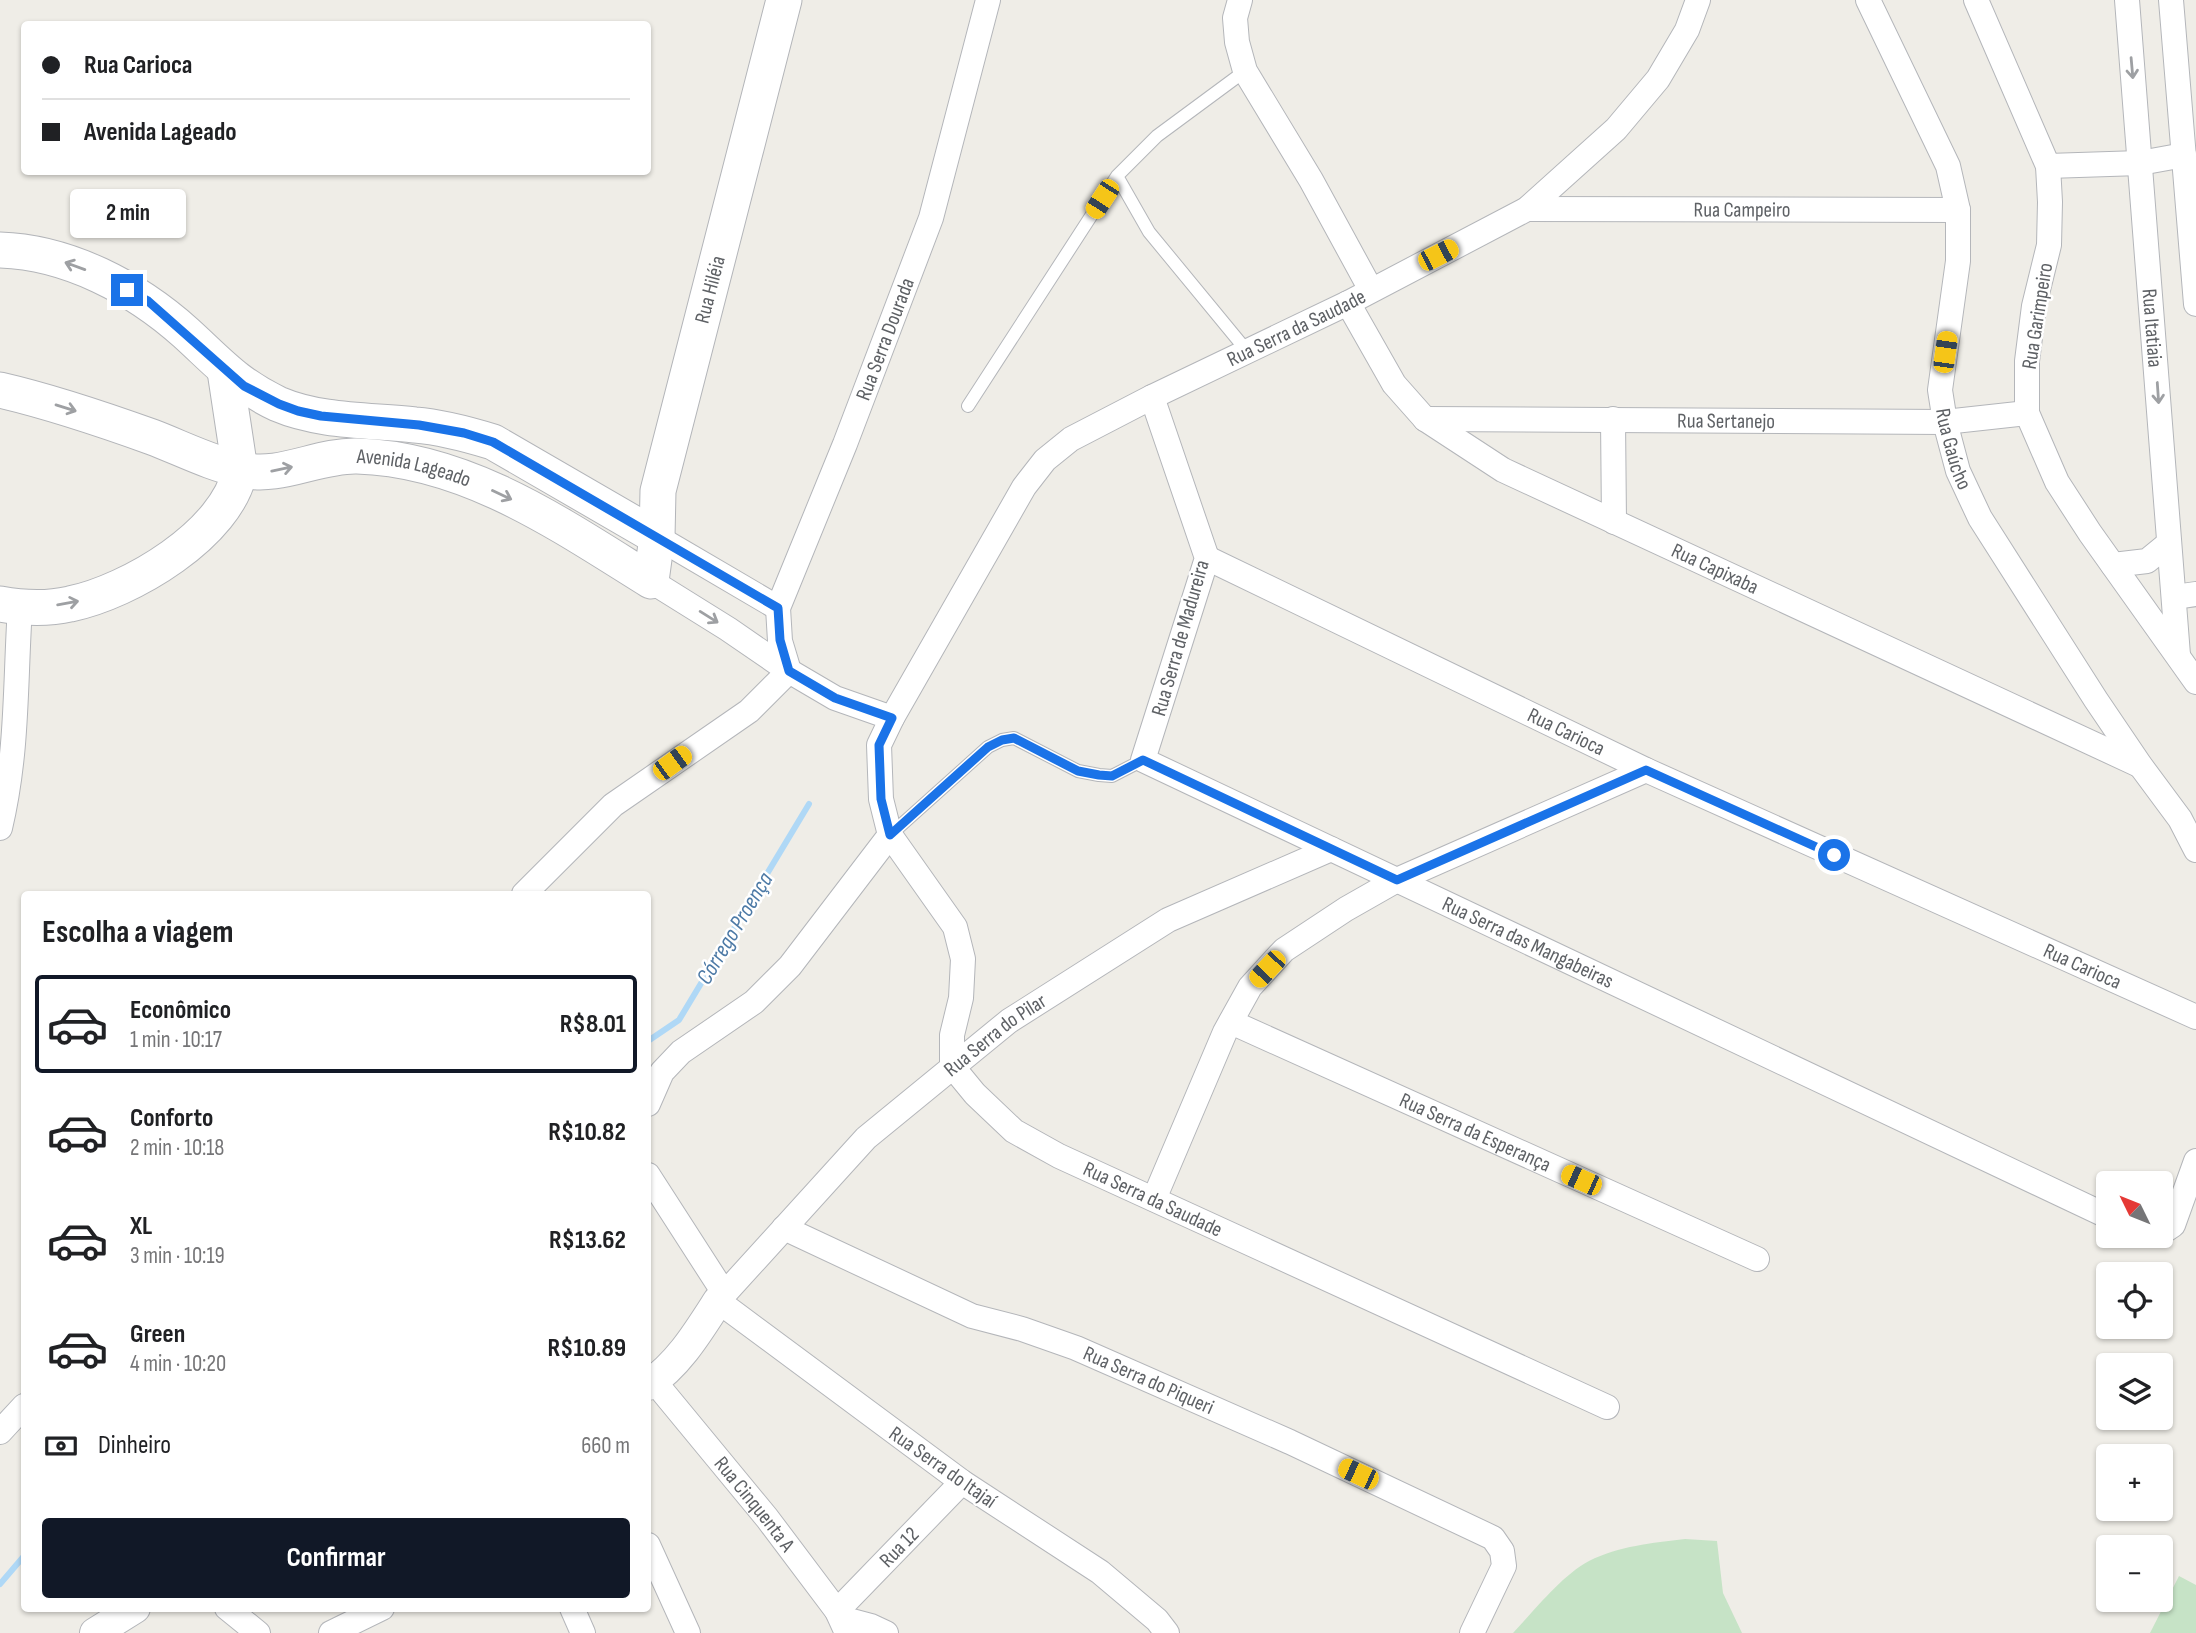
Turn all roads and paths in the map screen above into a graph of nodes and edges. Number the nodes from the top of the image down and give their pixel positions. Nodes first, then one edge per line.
1 (784, 0) edge
2 (988, 0) edge
3 (1240, 0) edge
4 (1698, 0) edge
5 (1868, 0) edge
6 (1976, 0) edge
7 (2127, 0) edge
8 (2171, 0) edge
9 (1245, 71) junction
10 (2184, 155) junction
11 (2140, 163) junction
12 (2048, 166) junction
13 (1117, 176) junction
14 (1527, 209) junction
15 (1958, 210) junction
16 (0, 250) edge
17 (1371, 290) junction
18 (1348, 303) junction
19 (2196, 304) edge
20 (1247, 352) junction
21 (225, 370) junction
22 (0, 390) edge
23 (1152, 397) junction
24 (968, 406) dead end
25 (2027, 414) junction
26 (1424, 419) junction
27 (1613, 419) junction
28 (1945, 422) junction
29 (240, 470) junction
30 (1614, 522) junction
31 (657, 537) junction
32 (2169, 543) junction
33 (1207, 558) junction
34 (2113, 565) junction
35 (651, 582) junction
36 (2185, 595) edge
37 (10, 606) edge
38 (778, 608) junction
39 (2178, 656) junction
40 (789, 671) junction
41 (2196, 682) edge
42 (892, 718) junction
43 (1143, 760) junction
44 (2140, 765) junction
45 (1646, 770) junction
46 (0, 828) edge
47 (890, 835) junction
48 (1331, 849) junction
49 (2196, 850) edge
50 (1397, 880) junction
51 (527, 891) edge
52 (2196, 1017) edge
53 (1231, 1022) junction
54 (952, 1066) junction
55 (651, 1097) edge
56 (2196, 1161) edge
57 (651, 1180) edge
58 (1154, 1199) junction
59 (2096, 1211) edge
60 (2174, 1222) edge
61 (784, 1228) junction
62 (1757, 1259) dead end
63 (721, 1297) junction
64 (651, 1383) edge
65 (1607, 1408) dead end
66 (21, 1409) edge
67 (0, 1432) edge
68 (962, 1482) junction
69 (651, 1552) edge
70 (129, 1612) edge
71 (232, 1612) edge
72 (374, 1612) edge
73 (841, 1620) edge
74 (95, 1633) edge
75 (258, 1633) edge
76 (331, 1633) edge
77 (688, 1633) edge
78 (886, 1633) edge
79 (1167, 1633) edge
80 (1472, 1633) edge

1 - 31 main road, Rua Hiléia
2 - 38 street, Rua Serra Dourada
3 - 9 street
4 - 14 street, Rua Serra da Saudade
5 - 15 street, Rua Gaúcho
6 - 12 street, Rua Garimpeiro
7 -> 11 street, Rua Itatiaia
8 - 10 street
9 - 13 lane
9 - 17 street
10 - 11 street
10 - 19 street
11 - 12 street
11 -> 32 street, Rua Itatiaia
12 - 25 street, Rua Garimpeiro
13 - 20 lane
13 - 24 lane
14 - 15 street, Rua Campeiro
14 - 17 street, Rua Serra da Saudade
15 - 28 street, Rua Gaúcho
21 -> 16 main road, Avenida Lageado
17 - 18 street, Rua Serra da Saudade
18 - 20 street, Rua Serra da Saudade
18 - 26 street, Rua Capixaba
20 - 23 street, Rua Serra da Saudade
21 - 29 main road
21 - 31 main road, Avenida Lageado
22 -> 29 main road, Avenida Lageado
23 - 33 street, Rua Serra de Madureira
23 - 42 street, Rua Serra da Saudade
25 - 28 street, Rua Sertanejo
25 - 34 street, Rua Garimpeiro
26 - 27 street, Rua Sertanejo
26 - 30 street, Rua Capixaba
27 - 28 street, Rua Sertanejo
27 - 30 street
28 - 44 street, Rua Gaúcho
29 -> 35 main road, Avenida Lageado
37 -> 29 main road
30 - 44 street, Rua Capixaba
31 - 35 main road, Rua Hiléia
31 - 38 street, Avenida Lageado
32 - 34 street
32 - 36 street, Rua Itatiaia
33 - 43 street, Rua Serra de Madureira
33 - 45 street, Rua Carioca
34 - 39 street, Rua Garimpeiro
35 -> 40 street, Avenida Lageado
36 - 39 street, Rua Itatiaia
37 - 46 street
38 - 40 street, Rua Serra Dourada
39 - 41 street, Rua Garimpeiro
40 - 42 street
40 - 51 street
42 - 47 street
43 - 47 lane
43 - 48 street, Rua Serra das Mangabeiras
44 - 49 street, Rua Gaúcho
45 - 50 street
45 - 52 street, Rua Carioca
47 - 54 street
47 - 55 street
48 - 50 street, Rua Serra das Mangabeiras
48 - 54 street, Rua Serra do Pilar
50 - 53 street
50 - 59 street, Rua Serra das Mangabeiras
53 - 58 street
53 - 62 street, Rua Serra da Esperança
54 - 58 street, Rua Serra da Saudade
54 - 61 street, Rua Serra do Pilar
56 - 60 street
57 - 63 street
58 - 65 street, Rua Serra da Saudade
61 - 63 street, Rua Serra do Pilar
61 - 80 street, Rua Serra do Piqueri
63 - 64 street
63 - 68 street, Rua Serra do Itajaí
64 - 73 street, Rua Cinquenta A
66 - 67 street
68 - 73 street, Rua 12
68 - 79 street, Rua Serra do Itajaí
69 - 77 street
70 - 74 street
71 - 75 street
72 - 76 street
73 - 78 street

